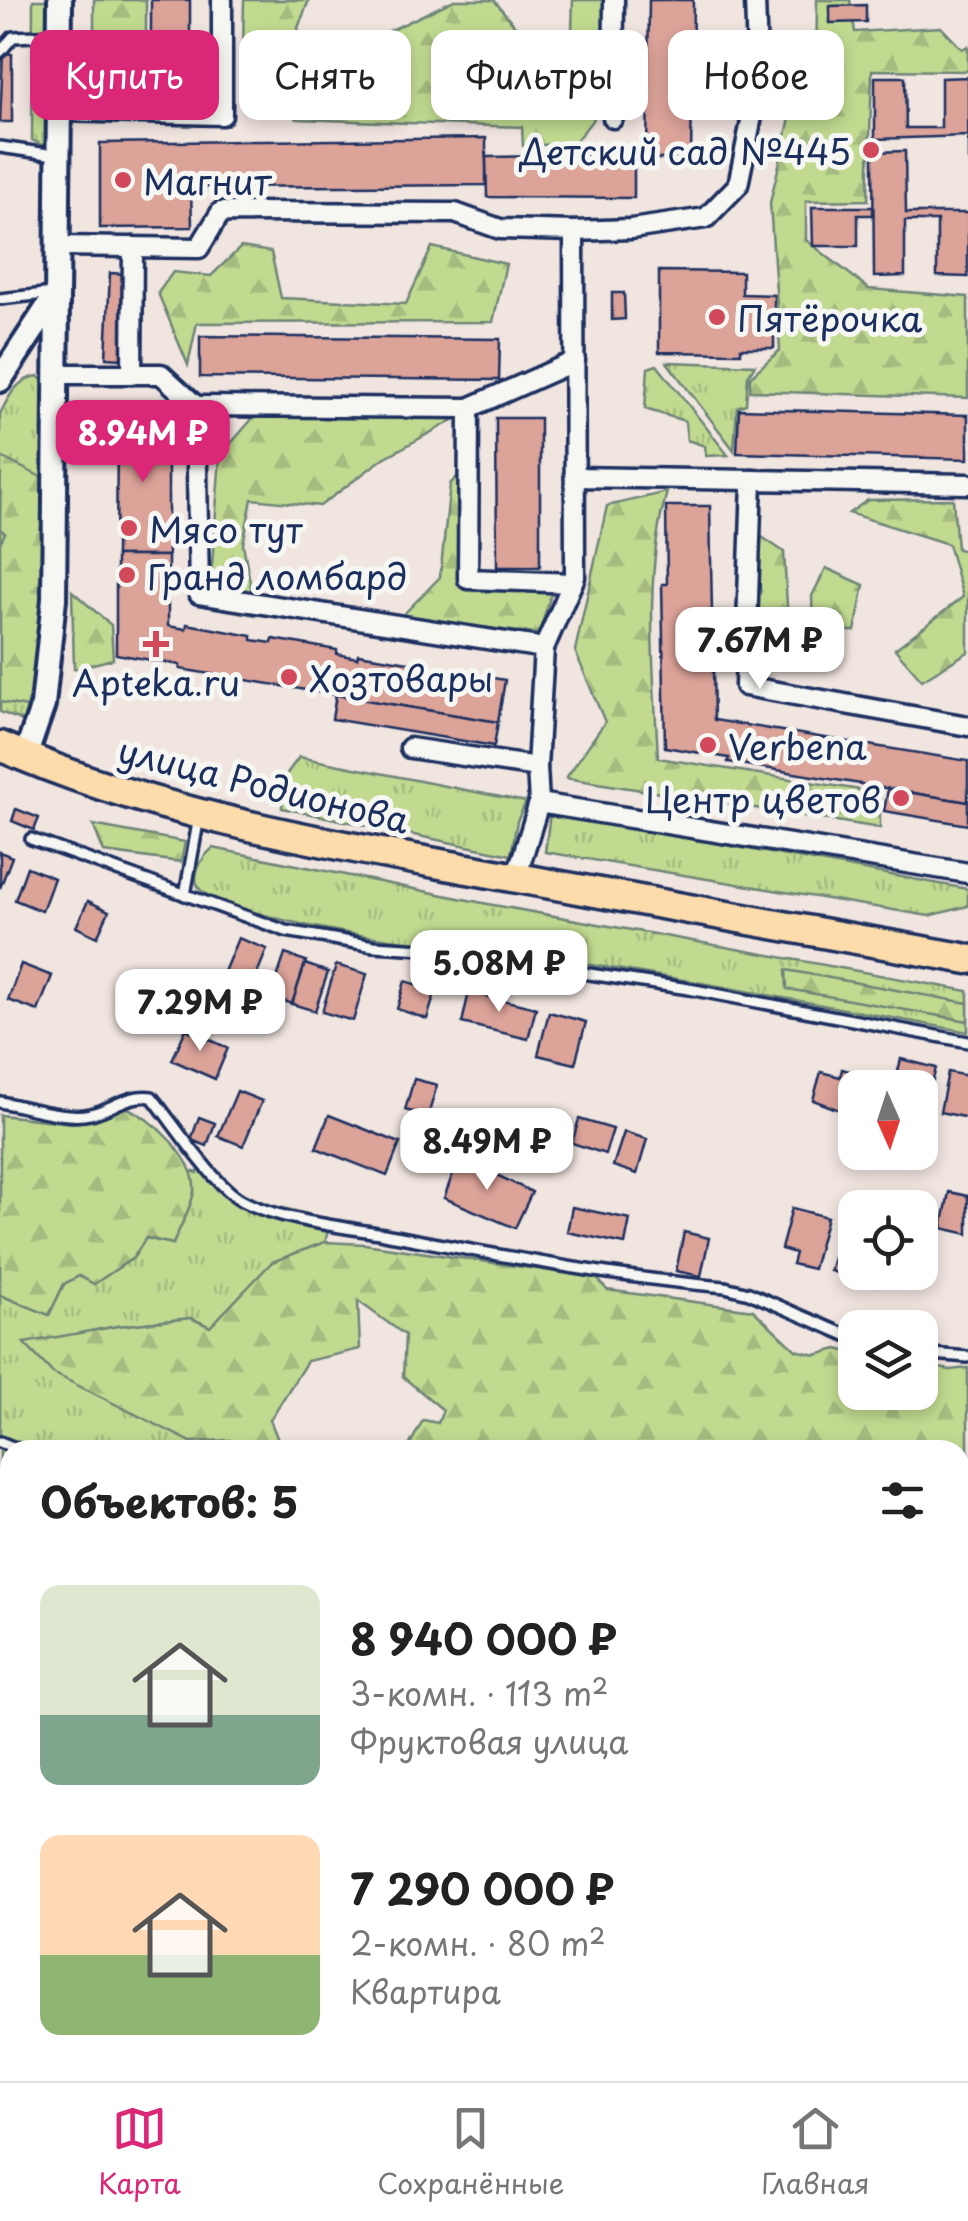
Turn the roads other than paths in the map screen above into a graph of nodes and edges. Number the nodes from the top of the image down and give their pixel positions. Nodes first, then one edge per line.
1 (60, 0) edge
2 (222, 0) edge
3 (614, 0) edge
4 (755, 0) edge
5 (60, 30) edge
6 (614, 30) edge
7 (30, 36) edge
8 (0, 52) edge
9 (219, 115) edge
10 (59, 120) edge
11 (0, 147) edge
12 (58, 156) junction
13 (574, 231) junction
14 (57, 246) junction
15 (133, 247) junction
16 (57, 293) junction
17 (0, 299) edge
18 (574, 361) junction
19 (5, 372) edge
20 (56, 374) junction
21 (132, 374) junction
22 (196, 406) junction
23 (468, 408) junction
24 (575, 476) junction
25 (752, 480) junction
26 (968, 484) edge
27 (572, 583) junction
28 (544, 648) junction
29 (968, 726) edge
30 (410, 748) dead end
31 (12, 751) edge
32 (537, 767) junction
33 (539, 802) junction
34 (200, 814) junction
35 (31, 839) dead end
36 (968, 874) edge
37 (516, 878) junction
38 (185, 895) junction
39 (960, 952) edge
40 (968, 1042) edge
41 (0, 1102) edge
42 (838, 1332) edge
43 (938, 1354) edge
44 (968, 1356) edge

1 - 5 street
2 - 9 street
3 - 6 street
4 - 13 street
7 - 8 lane
10 - 12 street
11 - 12 lane
12 - 14 street
13 - 15 street
13 - 18 street
14 - 15 street
14 - 16 street
15 - 21 street
16 - 17 lane
16 - 19 street
16 - 20 street
18 - 23 street
18 - 24 street
19 - 20 street
20 - 21 street
20 - 31 street
21 - 22 street
22 - 23 street
22 - 28 street
23 - 27 street
24 - 25 street
24 - 27 street
25 - 26 street
25 - 29 street
27 - 28 street
28 - 32 street
30 - 32 street
31 - 34 main road, улица Родионова
32 - 33 street
33 - 36 street
33 - 37 street
34 - 37 main road, улица Родионова
34 - 38 lane
35 - 38 lane
37 - 39 main road, улица Родионова
38 - 40 lane
41 - 42 lane
43 - 44 lane

